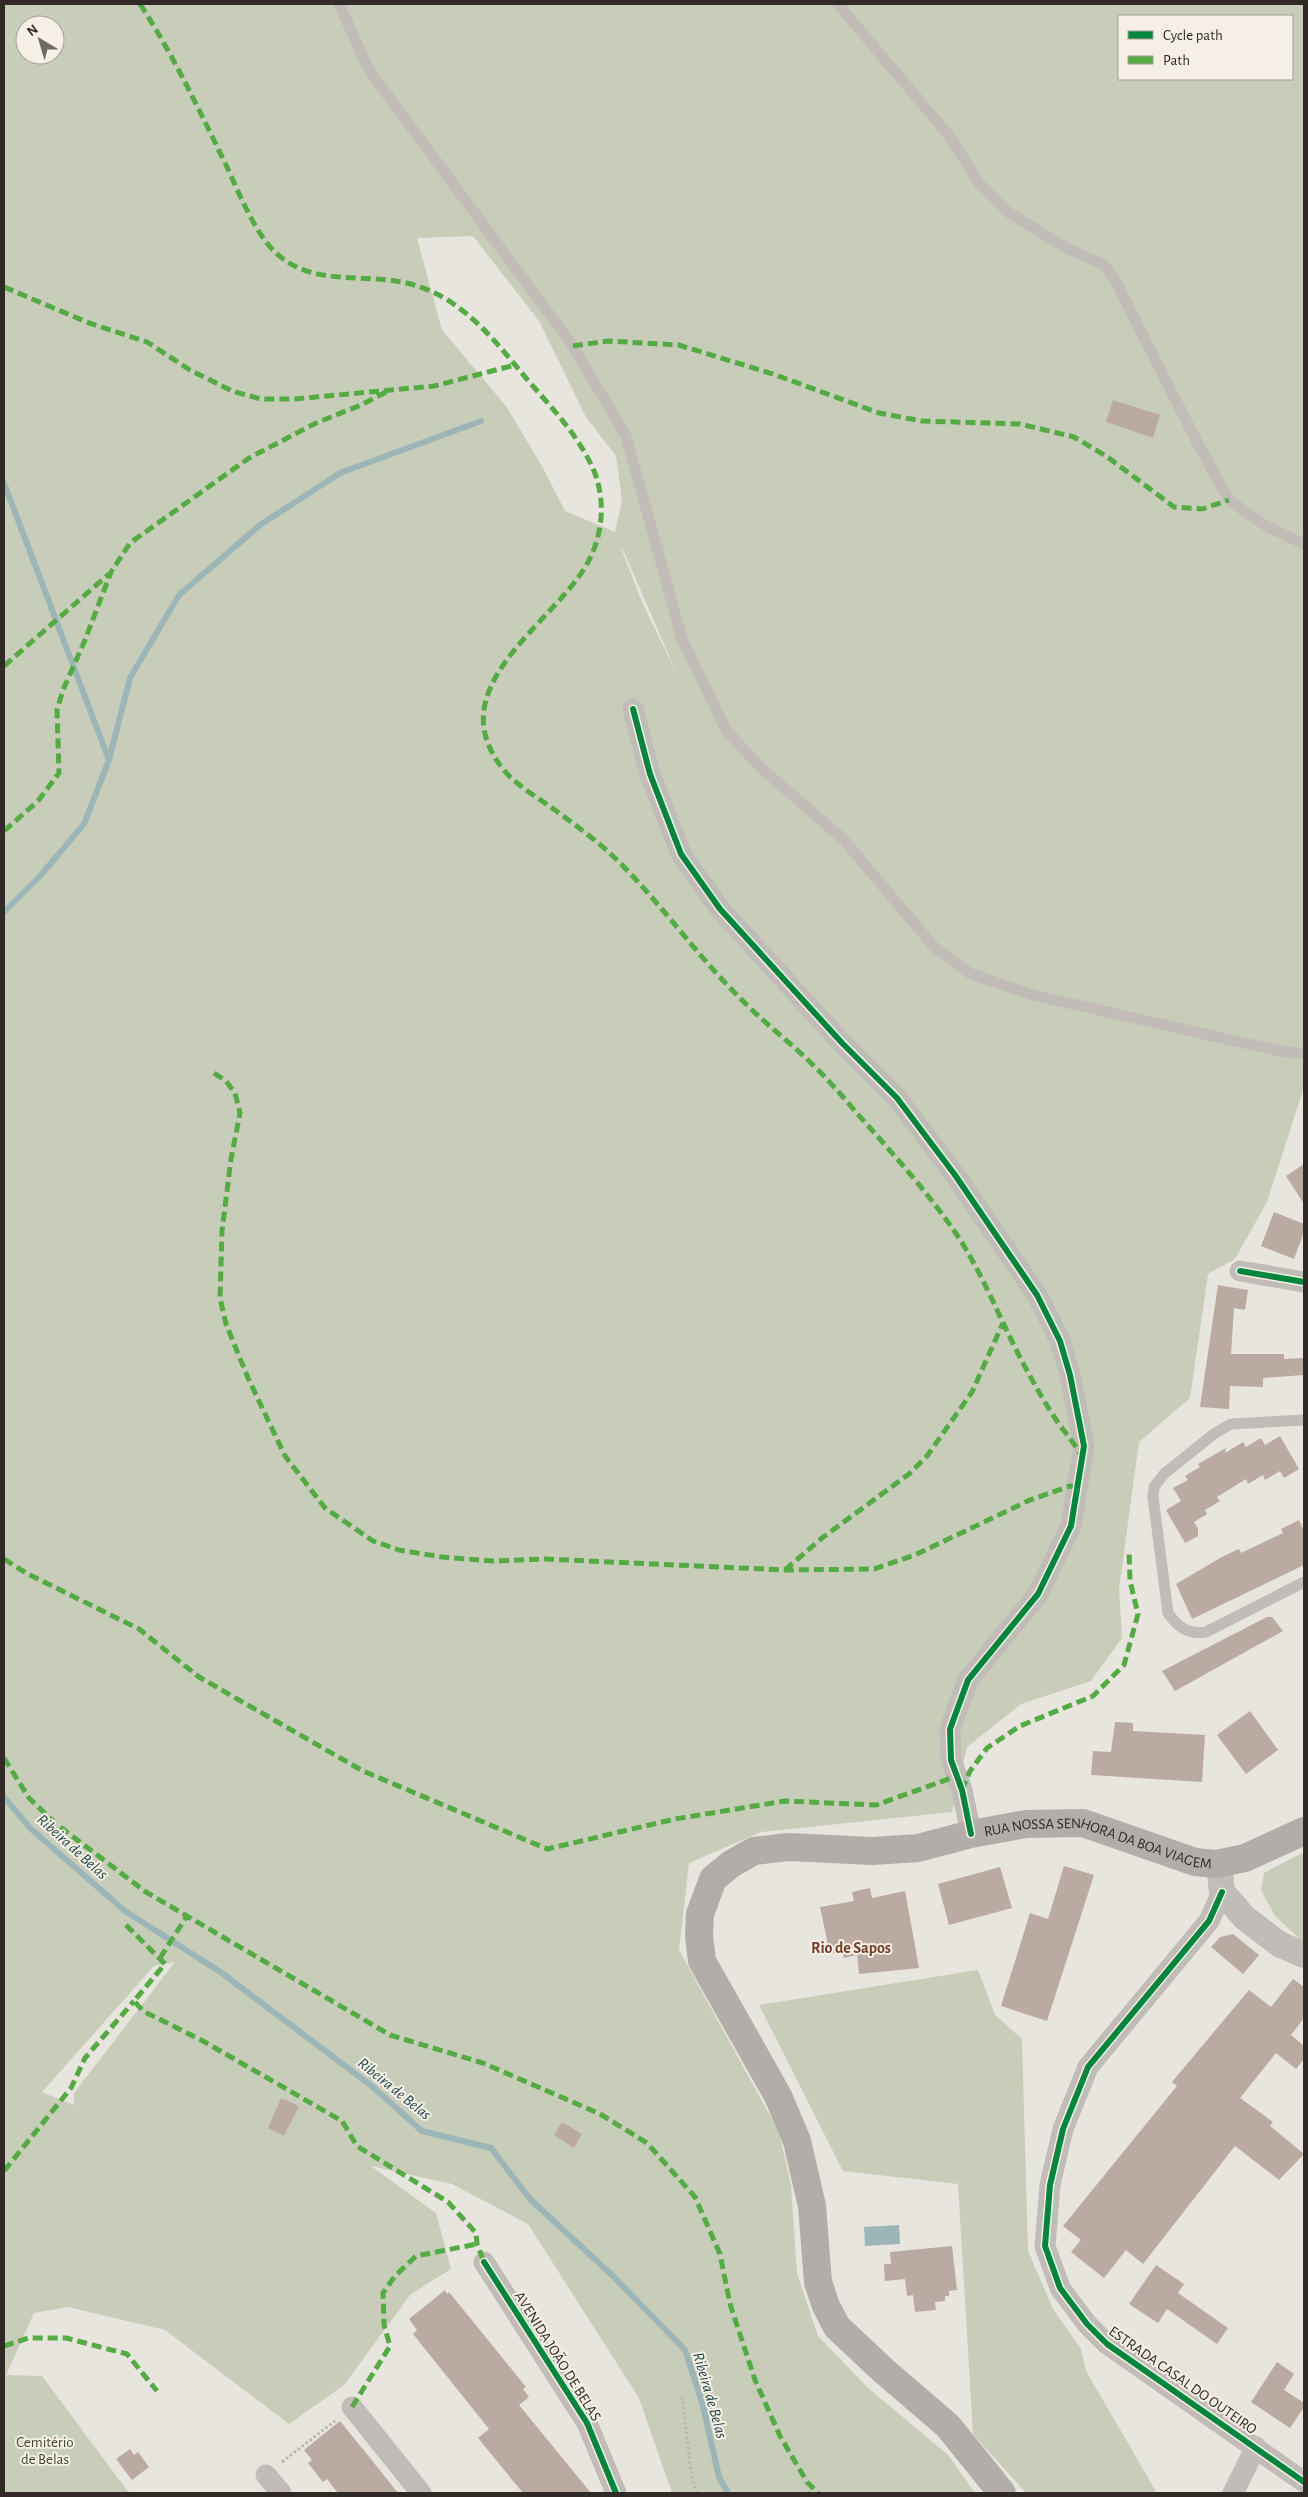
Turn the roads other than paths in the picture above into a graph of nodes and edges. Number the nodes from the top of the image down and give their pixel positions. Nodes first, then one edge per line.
1 (339, 4) edge
2 (838, 4) edge
3 (1304, 544) edge
4 (633, 709) dead end
5 (1304, 1054) edge
6 (1240, 1271) dead end
7 (1304, 1282) edge
8 (1304, 1420) edge
9 (1304, 1582) edge
10 (1304, 1832) edge
11 (971, 1834) junction
12 (1219, 1864) junction
13 (1222, 1892) junction
14 (1304, 1955) edge
15 (484, 2262) dead end
16 (352, 2407) road end
17 (1256, 2447) junction
18 (266, 2475) road end
19 (1304, 2482) edge
20 (280, 2493) edge
21 (421, 2493) edge
22 (616, 2493) edge
23 (1002, 2493) edge
24 (1233, 2493) edge

1 - 5 lane
2 - 3 lane
4 - 11 street
6 - 7 street
8 - 9 lane
10 - 12 main road, RUA NOSSA SENHORA DA BOA VIAGEM
11 - 12 main road, RUA NOSSA SENHORA DA BOA VIAGEM
11 - 23 main road, RUA NOSSA SENHORA DA BOA VIAGEM
12 - 13 street
13 - 14 street
13 - 17 street, ESTRADA CASAL DO OUTEIRO
15 - 22 street, AVENIDA JOÃO DE BELAS
16 - 21 street
17 - 19 street, ESTRADA CASAL DO OUTEIRO
17 - 24 street
18 - 20 street

